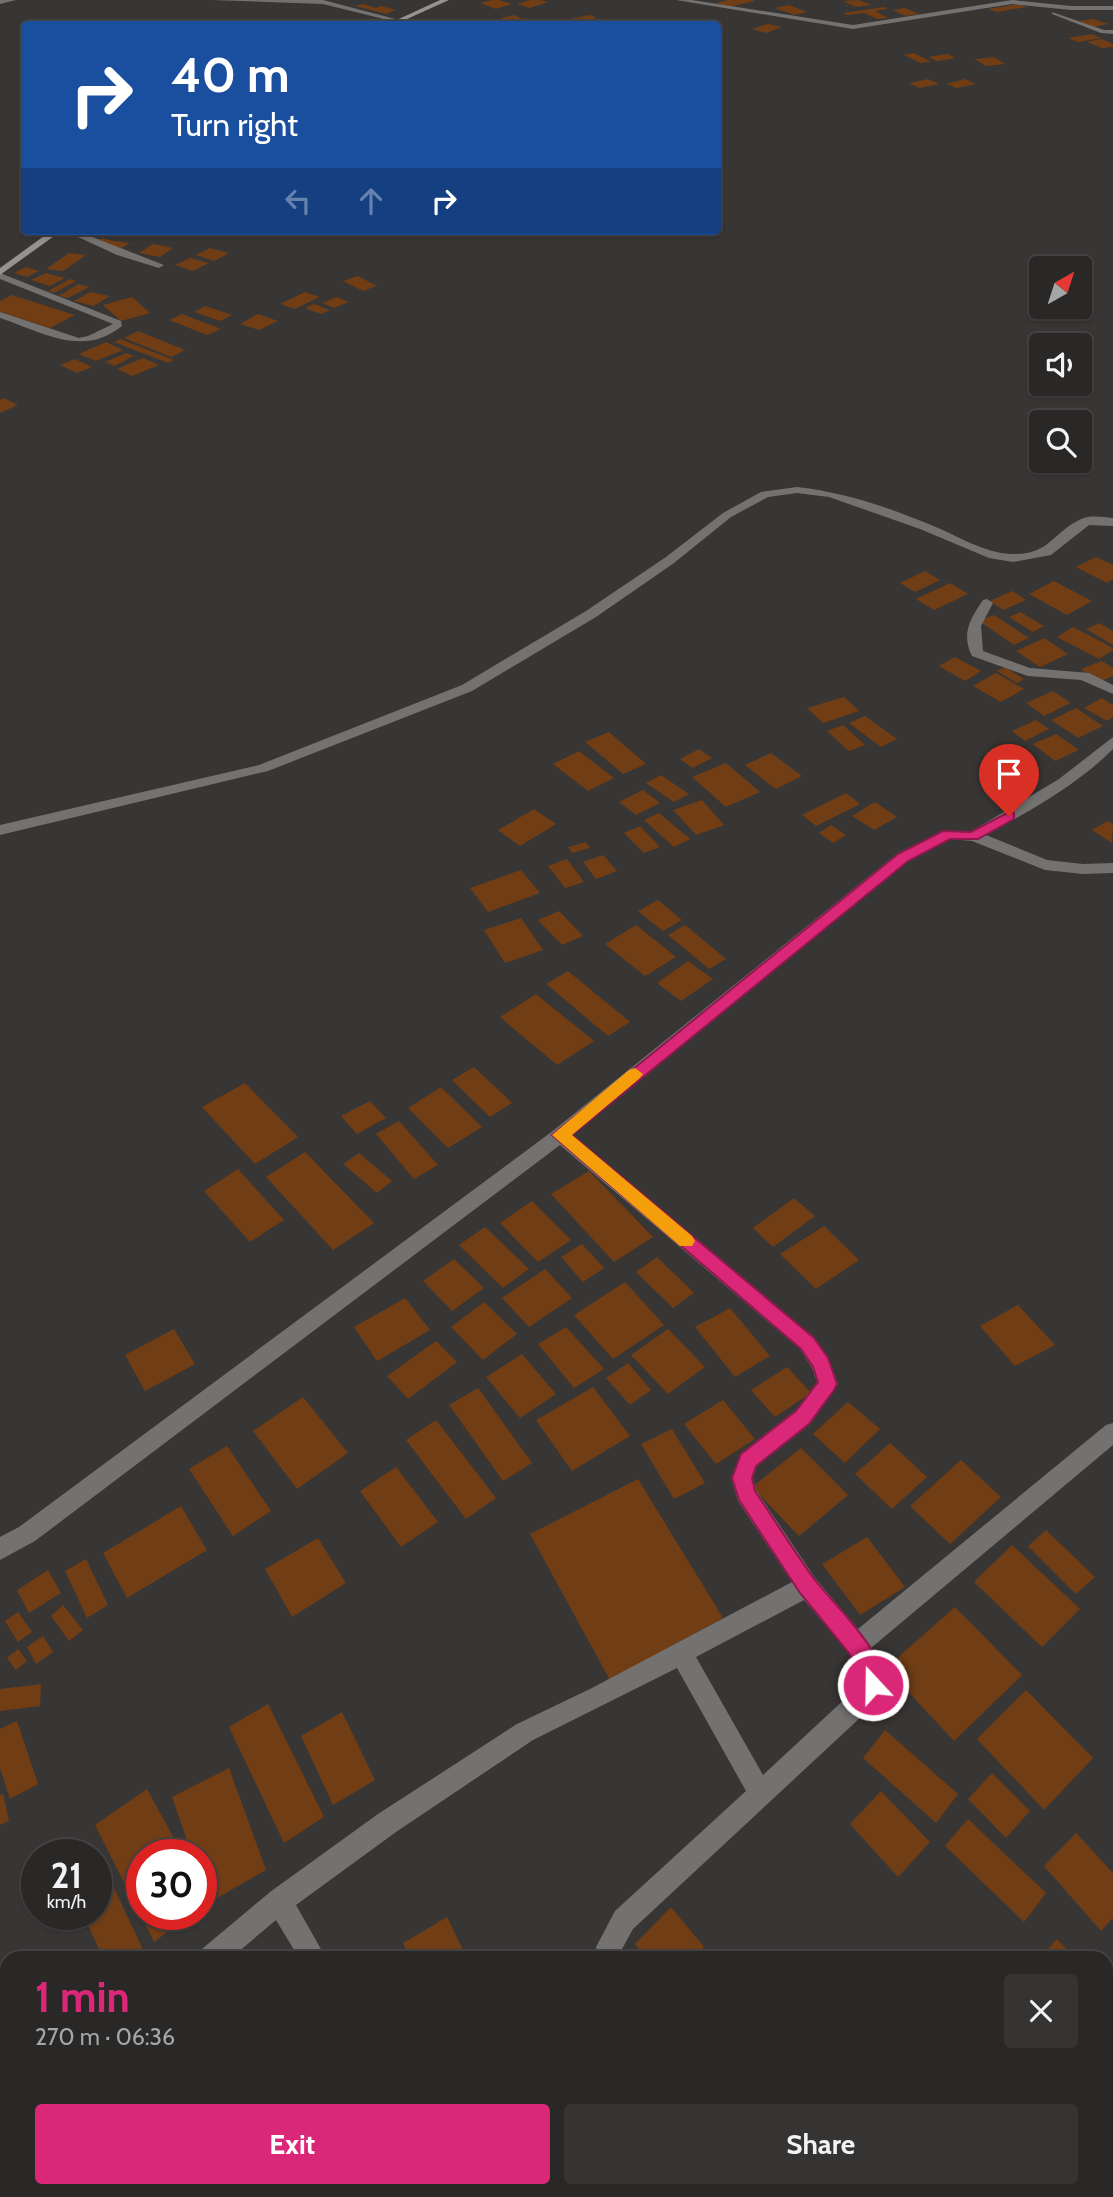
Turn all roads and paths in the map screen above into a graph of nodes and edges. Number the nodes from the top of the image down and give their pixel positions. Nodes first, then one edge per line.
1 (13, 0) edge
2 (214, 0) edge
3 (446, 0) edge
4 (679, 0) edge
5 (0, 2) edge
6 (1033, 5) junction
7 (1113, 8) edge
8 (400, 21) joint
9 (1113, 32) edge
10 (52, 235) edge
11 (78, 235) edge
12 (159, 265) dead end
13 (0, 274) edge
14 (0, 315) edge
15 (1113, 522) edge
16 (986, 603) dead end
17 (1113, 690) edge
18 (1113, 741) edge
19 (0, 830) edge
20 (974, 836) junction
21 (1113, 868) edge
22 (560, 1135) junction
23 (1112, 1434) edge
24 (0, 1549) edge
25 (807, 1586) junction
26 (857, 1646) junction
27 (681, 1653) junction
28 (761, 1795) junction
29 (279, 1900) junction
30 (219, 1951) edge
31 (309, 1951) edge
32 (609, 1951) edge

1 - 5 street
2 - 8 street
3 - 8 main road
4 - 6 street
6 - 7 street
6 - 9 street
10 - 13 main road
11 - 12 street
13 - 14 street
15 - 19 street
16 - 17 street
18 - 20 street
20 - 21 street
20 - 22 street
22 - 24 street
22 - 25 street
23 - 26 street
25 - 26 street
25 - 27 street
26 - 28 street
27 - 28 street
27 - 29 street
28 - 32 street
29 - 30 street
29 - 31 street

